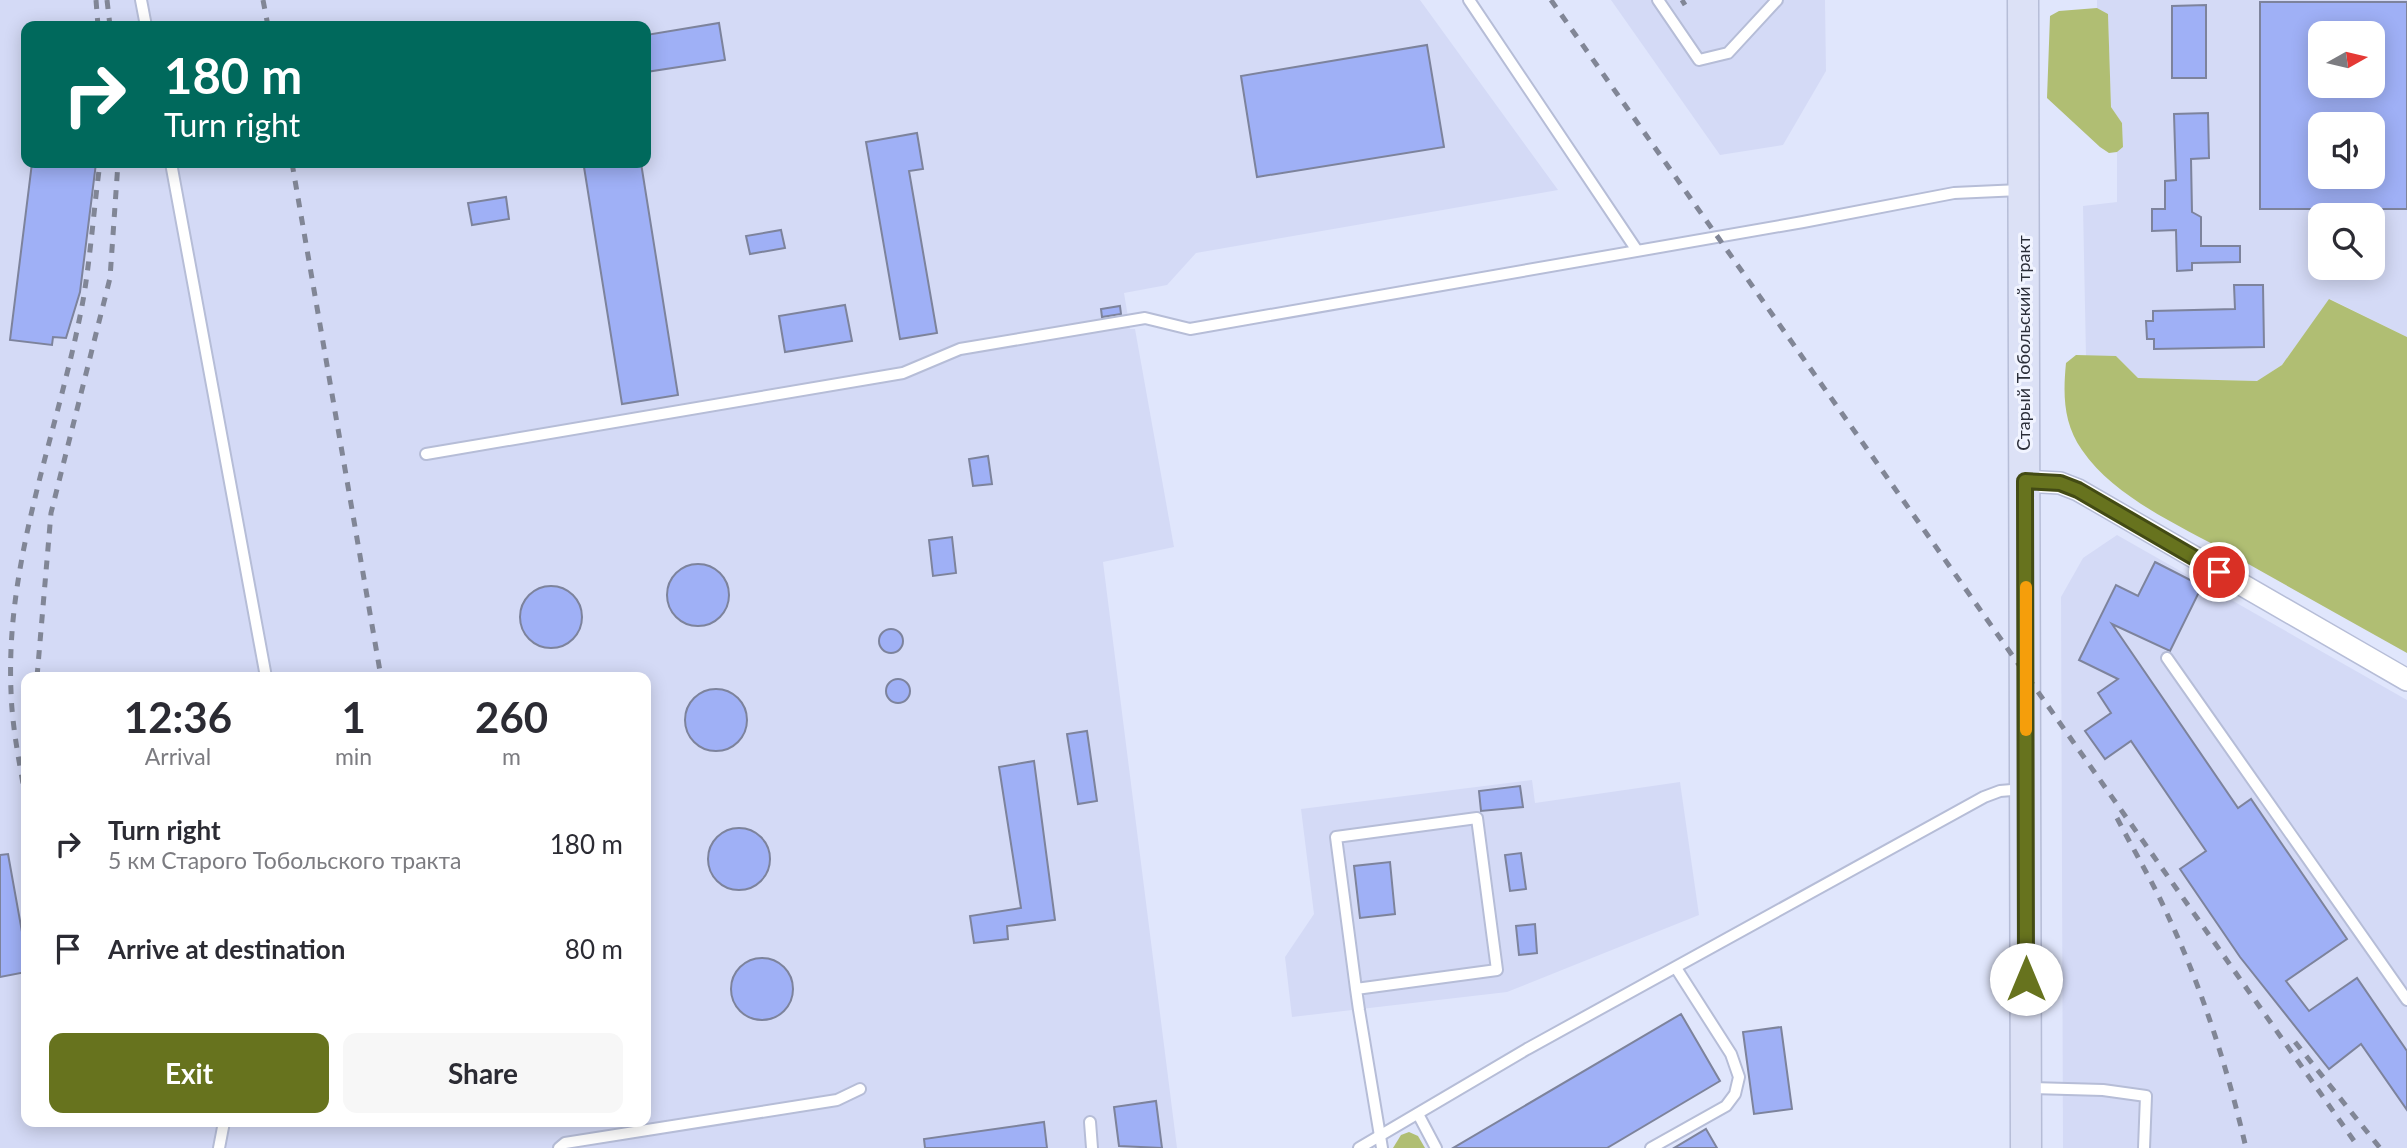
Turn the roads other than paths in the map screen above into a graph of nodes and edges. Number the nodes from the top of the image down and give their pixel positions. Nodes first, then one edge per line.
1 (141, 0) edge
2 (1469, 0) edge
3 (1658, 0) edge
4 (1777, 0) edge
5 (2023, 0) edge
6 (145, 21) edge
7 (172, 168) edge
8 (2023, 190) junction
9 (1636, 249) junction
10 (426, 454) dead end
11 (2025, 481) junction
12 (2167, 658) dead end
13 (265, 672) edge
14 (2407, 680) edge
15 (2026, 789) junction
16 (1676, 968) junction
17 (1356, 989) junction
18 (2407, 1000) edge
19 (2026, 1087) junction
20 (860, 1089) dead end
21 (1418, 1114) junction
22 (1090, 1122) dead end
23 (223, 1127) edge
24 (1380, 1142) edge
25 (219, 1148) edge
26 (559, 1148) edge
27 (1092, 1148) edge
28 (1359, 1148) edge
29 (1436, 1148) edge
30 (1651, 1148) edge
31 (2026, 1148) edge
32 (2144, 1148) edge

1 - 6 lane
2 - 9 lane
3 - 4 lane
5 - 8 street, Старый Тобольский тракт
7 - 13 lane
8 - 9 lane
8 - 11 street, Старый Тобольский тракт
9 - 10 lane
11 - 14 street
11 - 15 street, Старый Тобольский тракт
12 - 18 lane
15 - 16 lane
15 - 19 street, Старый Тобольский тракт
16 - 21 lane
16 - 30 lane
17 - 17 lane
17 - 24 lane
19 - 31 street, Старый Тобольский тракт
19 - 32 lane
20 - 26 lane
21 - 24 lane
21 - 29 lane
22 - 27 lane
23 - 25 lane
24 - 28 lane

